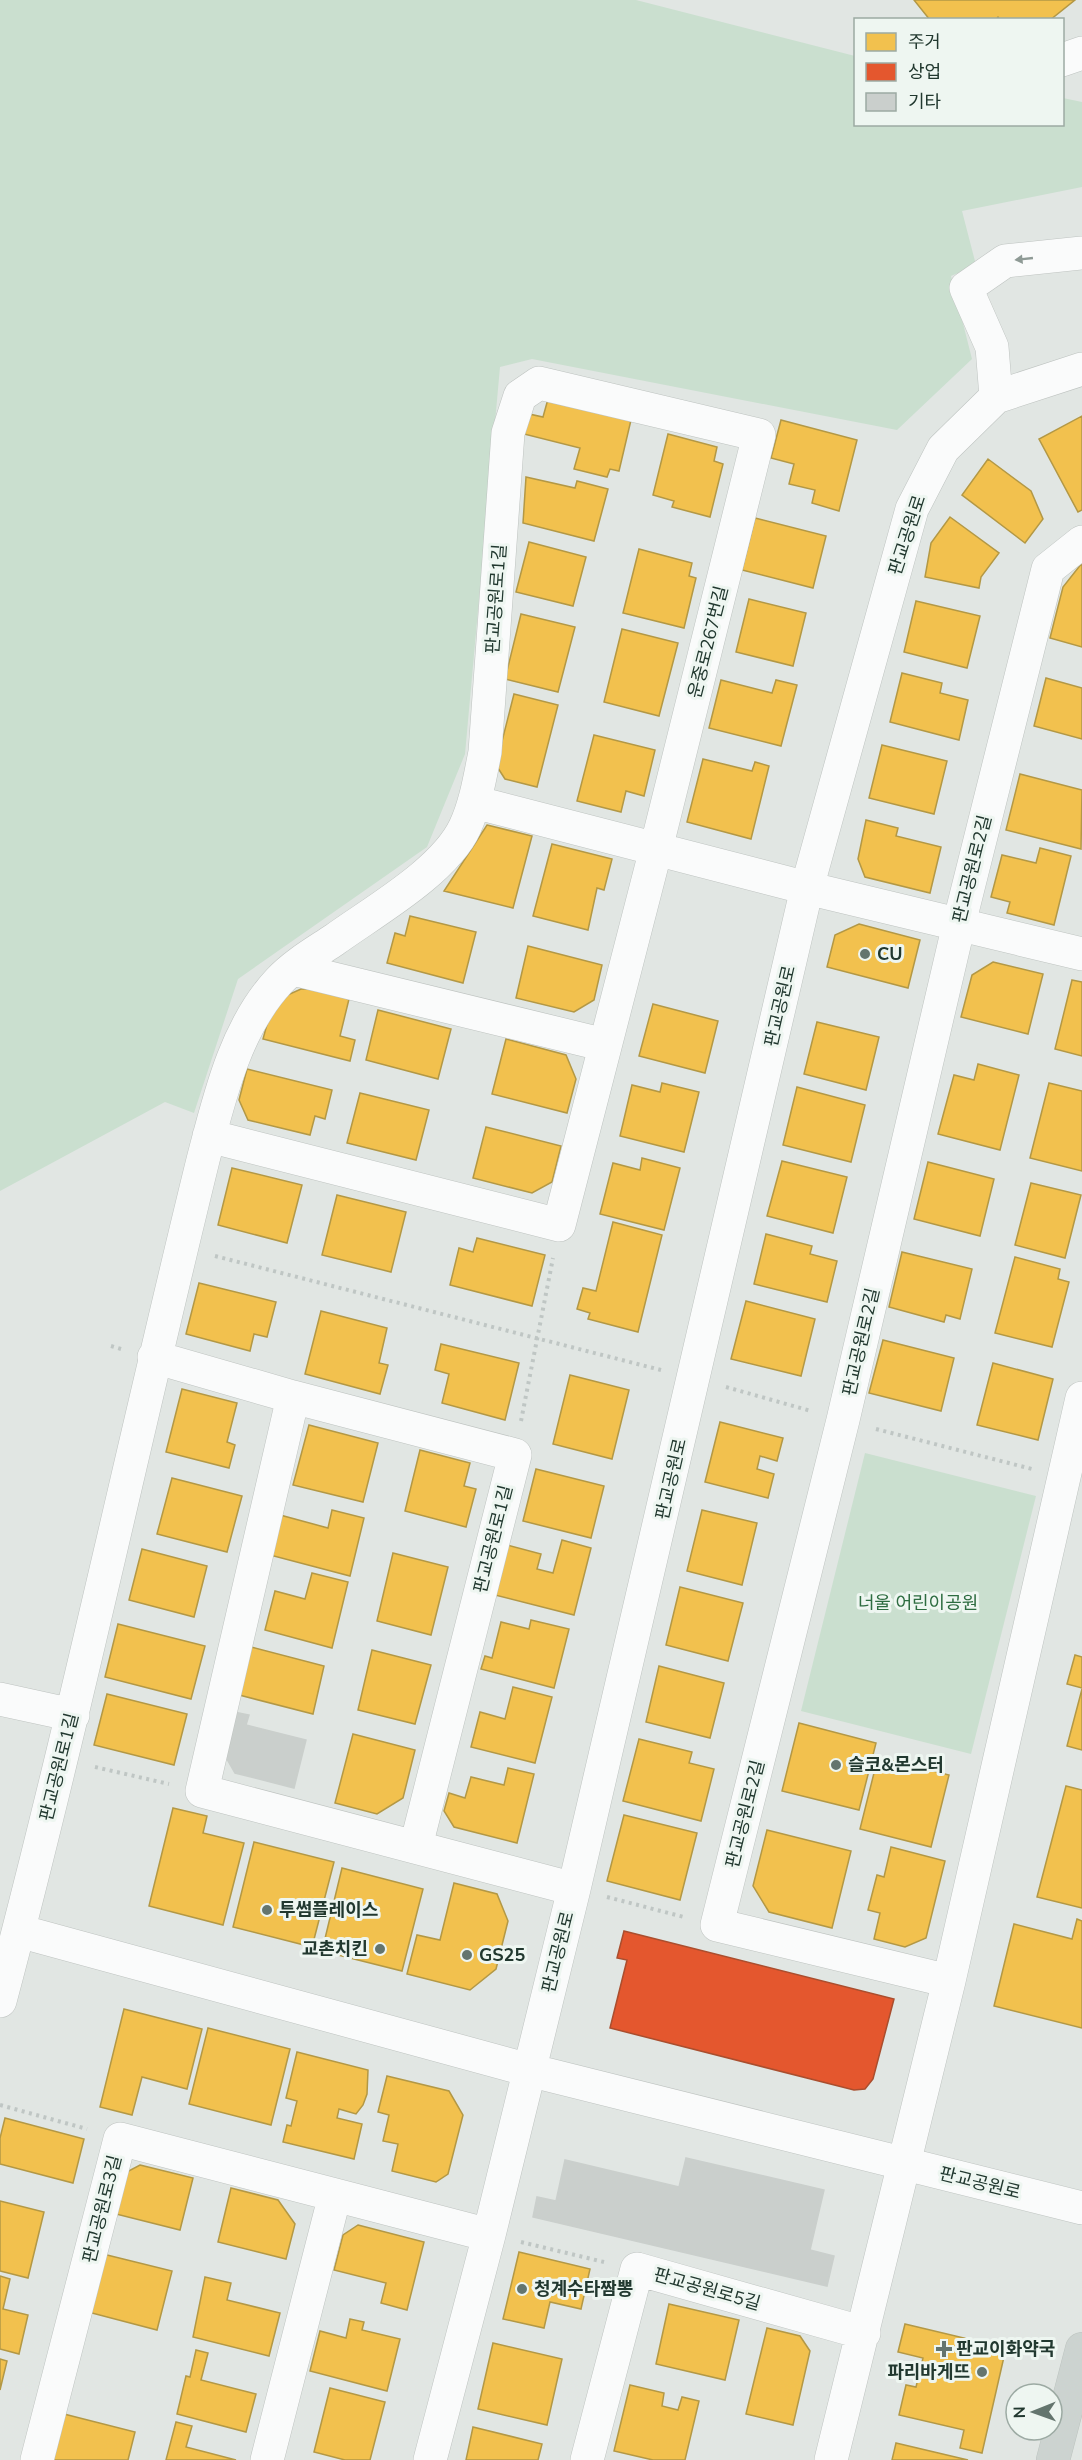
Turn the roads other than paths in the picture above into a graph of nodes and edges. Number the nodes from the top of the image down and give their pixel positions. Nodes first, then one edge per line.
1 (1082, 53) edge
2 (1064, 59) edge
3 (1082, 253) edge
4 (1082, 369) edge
5 (996, 397) junction
6 (759, 435) joint
7 (1082, 542) edge
8 (474, 802) junction
9 (656, 849) junction
10 (807, 888) junction
11 (958, 924) junction
12 (1082, 954) edge
13 (293, 969) junction
14 (605, 1045) junction
15 (209, 1136) junction
16 (154, 1357) junction
17 (292, 1397) junction
18 (1082, 1398) edge
19 (0, 1699) edge
20 (73, 1715) junction
21 (416, 1846) junction
22 (574, 1889) junction
23 (19, 1931) junction
24 (949, 1981) junction
25 (0, 2001) edge
26 (529, 2070) junction
27 (905, 2164) junction
28 (335, 2195) junction
29 (1082, 2208) edge
30 (489, 2235) junction
31 (864, 2333) junction
32 (1082, 2349) edge
33 (37, 2460) edge
34 (267, 2460) edge
35 (430, 2460) edge
36 (586, 2460) edge
37 (831, 2460) edge
38 (1053, 2460) edge

1 - 2 street
3 -> 5 street
4 - 5 street, 판교공원로
5 - 10 street, 판교공원로
6 - 8 street, 판교공원로1길
6 - 9 street, 운중로267번길
7 - 11 street, 판교공원로2길
8 - 9 street
8 - 13 street, 판교공원로1길
9 - 10 street
9 - 14 street
10 - 11 street
10 - 22 street, 판교공원로
11 - 12 street
11 - 24 street, 판교공원로2길
13 - 14 street
13 - 15 street, 판교공원로1길
14 - 15 street
15 - 16 street, 판교공원로1길
16 - 17 street
16 - 20 street, 판교공원로1길
17 - 21 street
17 - 21 street, 판교공원로1길
18 - 24 street
19 - 20 street
20 - 23 street, 판교공원로1길
21 - 22 street
22 - 26 street, 판교공원로
23 - 25 street, 판교공원로1길
23 - 26 street, 판교공원로
24 - 27 street
26 - 27 street, 판교공원로
26 - 30 street, 판교공원로
27 - 29 street, 판교공원로
27 - 31 street
28 - 30 street, 판교공원로3길
28 - 33 street, 판교공원로3길
28 - 34 street
30 - 35 street, 판교공원로
31 - 36 street, 판교공원로5길
31 - 37 street
32 - 38 main road

